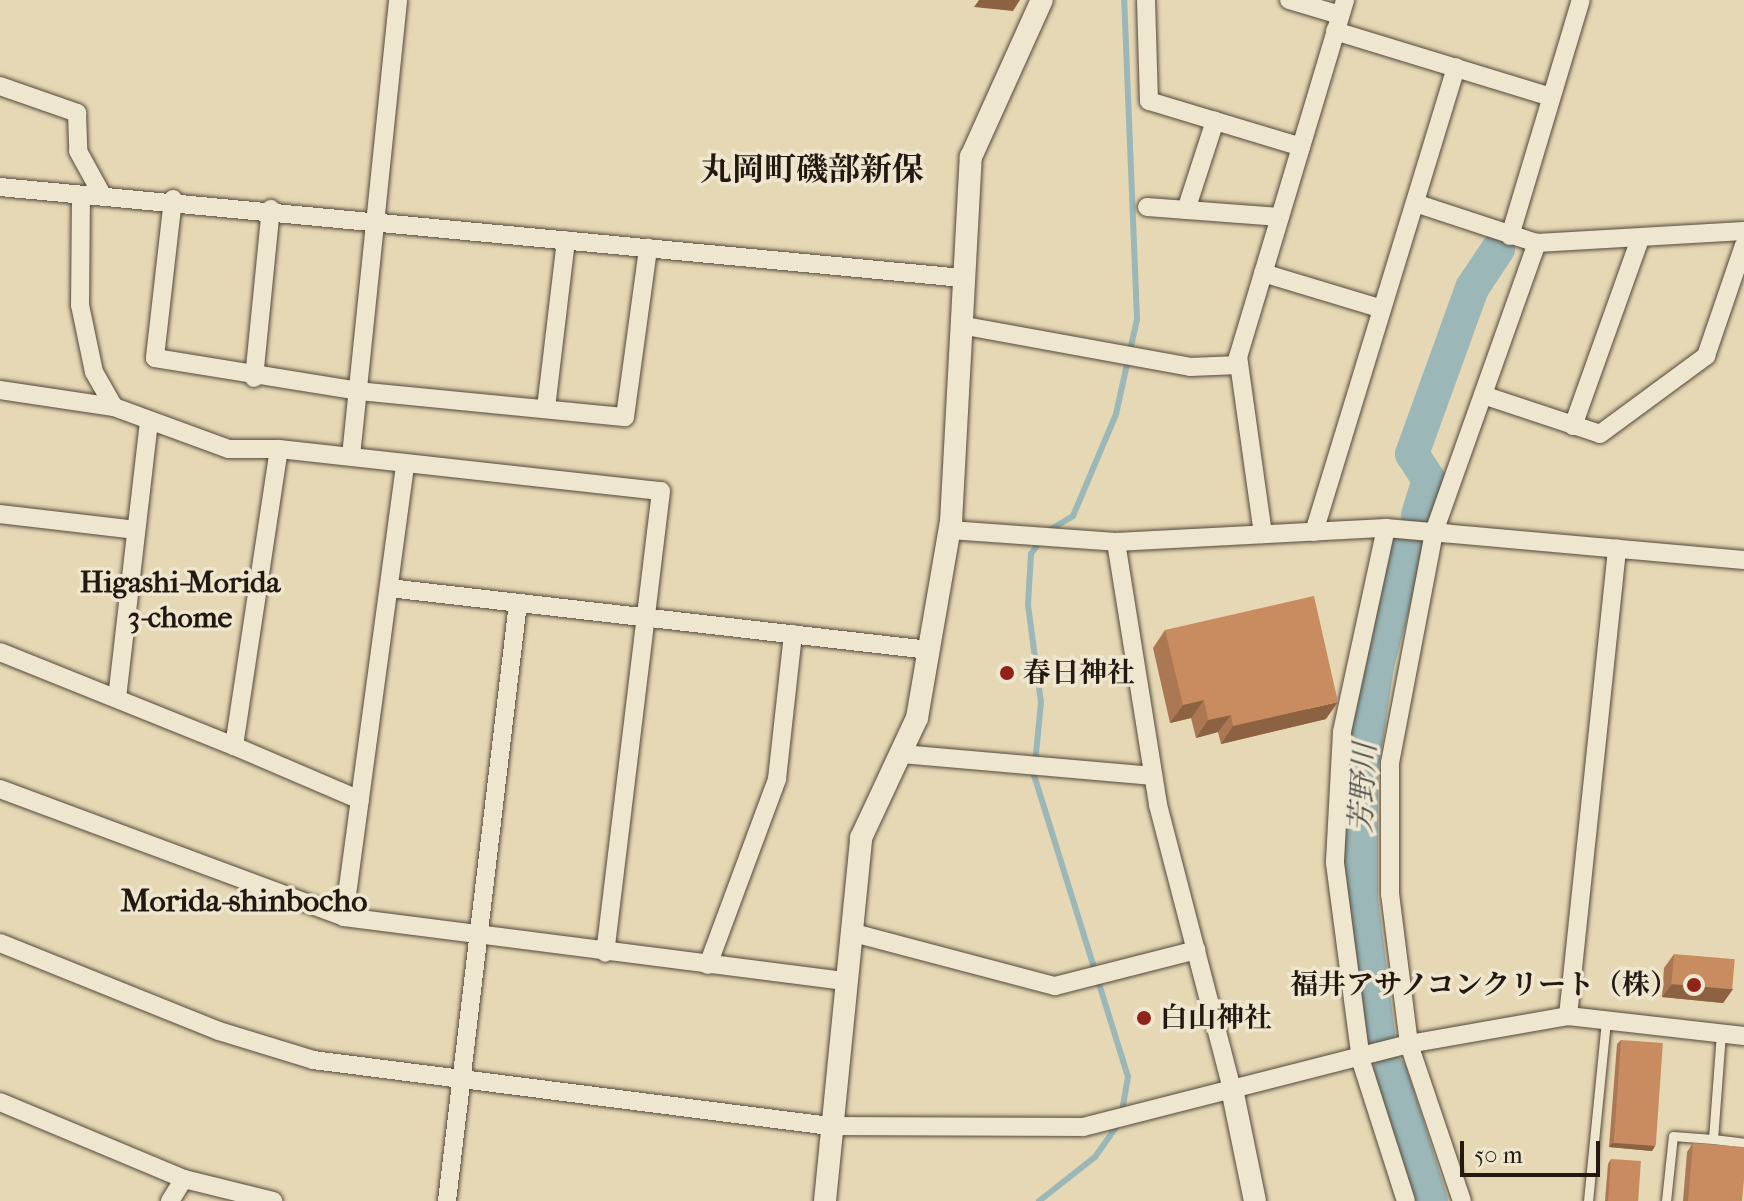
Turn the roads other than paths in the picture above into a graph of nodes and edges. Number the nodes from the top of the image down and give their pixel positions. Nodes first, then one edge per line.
1 (398, 0) edge
2 (1042, 0) edge
3 (1146, 0) edge
4 (1289, 0) edge
5 (1581, 0) edge
6 (1340, 15) edge
7 (1456, 67) junction
8 (0, 86) edge
9 (1551, 97) junction
10 (1215, 121) junction
11 (1301, 147) junction
12 (0, 187) edge
13 (100, 191) junction
14 (81, 195) junction
15 (173, 199) junction
16 (1415, 203) junction
17 (1147, 207) dead end
18 (271, 209) junction
19 (1186, 210) junction
20 (1280, 217) junction
21 (376, 220) junction
22 (1744, 231) edge
23 (1510, 236) junction
24 (1640, 239) junction
25 (566, 240) junction
26 (1537, 243) junction
27 (1744, 245) edge
28 (648, 248) junction
29 (1263, 273) junction
30 (962, 278) junction
31 (1382, 309) junction
32 (960, 325) junction
33 (1239, 365) junction
34 (254, 378) junction
35 (0, 390) edge
36 (358, 391) junction
37 (1483, 395) junction
38 (114, 407) junction
39 (546, 408) junction
40 (149, 421) junction
41 (1573, 426) junction
42 (279, 449) junction
43 (351, 456) junction
44 (405, 464) junction
45 (0, 514) edge
46 (1386, 528) junction
47 (136, 530) junction
48 (950, 530) junction
49 (1314, 532) junction
50 (1434, 532) junction
51 (1263, 534) junction
52 (1116, 542) junction
53 (1617, 549) junction
54 (1744, 560) edge
55 (389, 588) junction
56 (518, 603) junction
57 (646, 617) junction
58 (793, 634) junction
59 (929, 650) junction
60 (0, 652) edge
61 (117, 698) junction
62 (234, 746) junction
63 (902, 754) junction
64 (1153, 776) junction
65 (0, 789) edge
66 (360, 800) junction
67 (344, 917) junction
68 (850, 932) junction
69 (477, 938) junction
70 (0, 943) edge
71 (1196, 950) junction
72 (605, 953) junction
73 (708, 965) junction
74 (845, 981) junction
75 (1568, 1016) junction
76 (1606, 1021) junction
77 (1721, 1033) junction
78 (1744, 1036) edge
79 (1409, 1044) junction
80 (1361, 1061) junction
81 (461, 1081) junction
82 (1232, 1089) junction
83 (0, 1102) edge
84 (830, 1126) junction
85 (1713, 1139) junction
86 (1744, 1143) edge
87 (184, 1179) junction
88 (170, 1201) edge
89 (273, 1201) edge
90 (447, 1201) edge
91 (825, 1201) edge
92 (1255, 1201) edge
93 (1406, 1201) edge
94 (1462, 1201) edge
95 (1588, 1201) edge
96 (1666, 1201) edge

1 - 21 street
2 - 30 street
3 - 10 street
4 - 6 street
5 - 9 street
6 - 7 street
6 - 11 street
7 - 9 street
7 - 16 street
8 - 13 street
9 - 23 street
10 - 11 street
10 - 19 street
11 - 20 street
12 - 14 street
13 - 14 street
13 - 15 street
14 - 38 street
15 - 18 street
15 - 34 street
16 - 23 street
16 - 31 street
17 - 19 street
18 - 21 street
18 - 34 street
19 - 20 street
20 - 29 street
21 - 25 street
21 - 36 street
22 - 24 street
23 - 26 street
24 - 26 street
24 - 41 street
25 - 28 street
25 - 39 street
26 - 37 street
27 - 41 street
28 - 30 street
28 - 39 street
29 - 31 street
29 - 33 street
30 - 32 street
31 - 49 street
32 - 33 street
32 - 48 street
33 - 51 street
34 - 36 street
35 - 38 street
36 - 39 street
36 - 43 street
37 - 41 street
37 - 50 street
38 - 40 street
40 - 42 street
40 - 47 street
42 - 43 street
42 - 62 street
43 - 44 street
44 - 55 street
44 - 57 street
45 - 47 street
46 - 49 street
46 - 50 street
46 - 80 street
47 - 61 street
48 - 52 street
48 - 59 street
49 - 51 street
50 - 53 street
50 - 79 street
51 - 52 street
52 - 64 street
53 - 54 street
53 - 75 street
55 - 56 street
55 - 66 street
56 - 57 street
56 - 69 street
57 - 58 street
57 - 72 street
58 - 59 street
58 - 73 street
59 - 63 street
60 - 61 street
61 - 62 street
62 - 66 street
63 - 64 street
63 - 68 street
64 - 71 street
65 - 67 street
66 - 67 street
67 - 69 street
68 - 71 street
68 - 74 street
69 - 72 street
69 - 81 street
70 - 81 street
71 - 82 street
72 - 73 street
73 - 74 street
74 - 84 street
75 - 76 street
75 - 79 street
76 - 77 street
76 - 95 lane
77 - 78 street
77 - 85 lane
79 - 80 street
79 - 94 street
80 - 82 street
80 - 93 street
81 - 84 street
81 - 90 street
82 - 84 street
82 - 92 street
83 - 87 street
84 - 91 street
85 - 86 lane
85 - 96 lane
87 - 88 street
87 - 89 street

